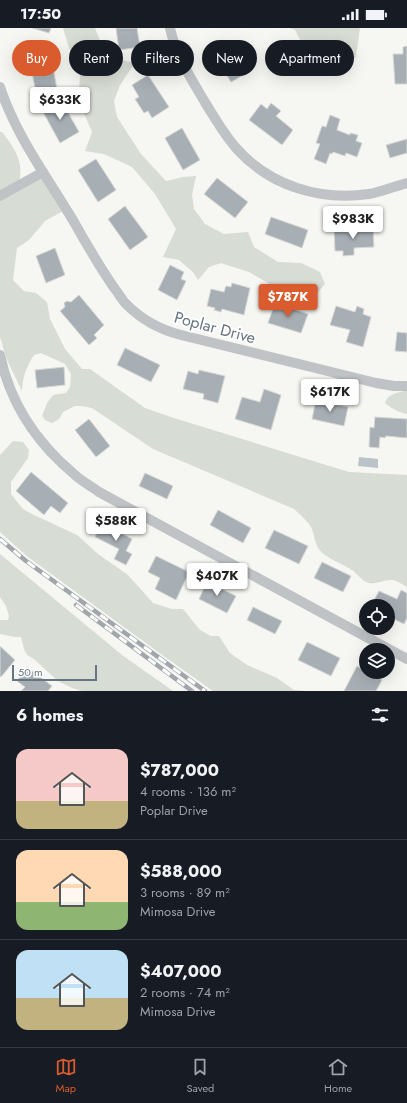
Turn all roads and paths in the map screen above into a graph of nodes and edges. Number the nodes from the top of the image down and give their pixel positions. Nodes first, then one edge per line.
1 (170, 28) edge
2 (0, 87) edge
3 (43, 172) junction
4 (407, 183) edge
5 (0, 196) edge
6 (0, 355) edge
7 (407, 386) edge
8 (407, 659) edge

1 - 4 street
2 - 3 street, Poplar Drive
3 - 5 street
3 - 7 street, Poplar Drive
6 - 8 street

